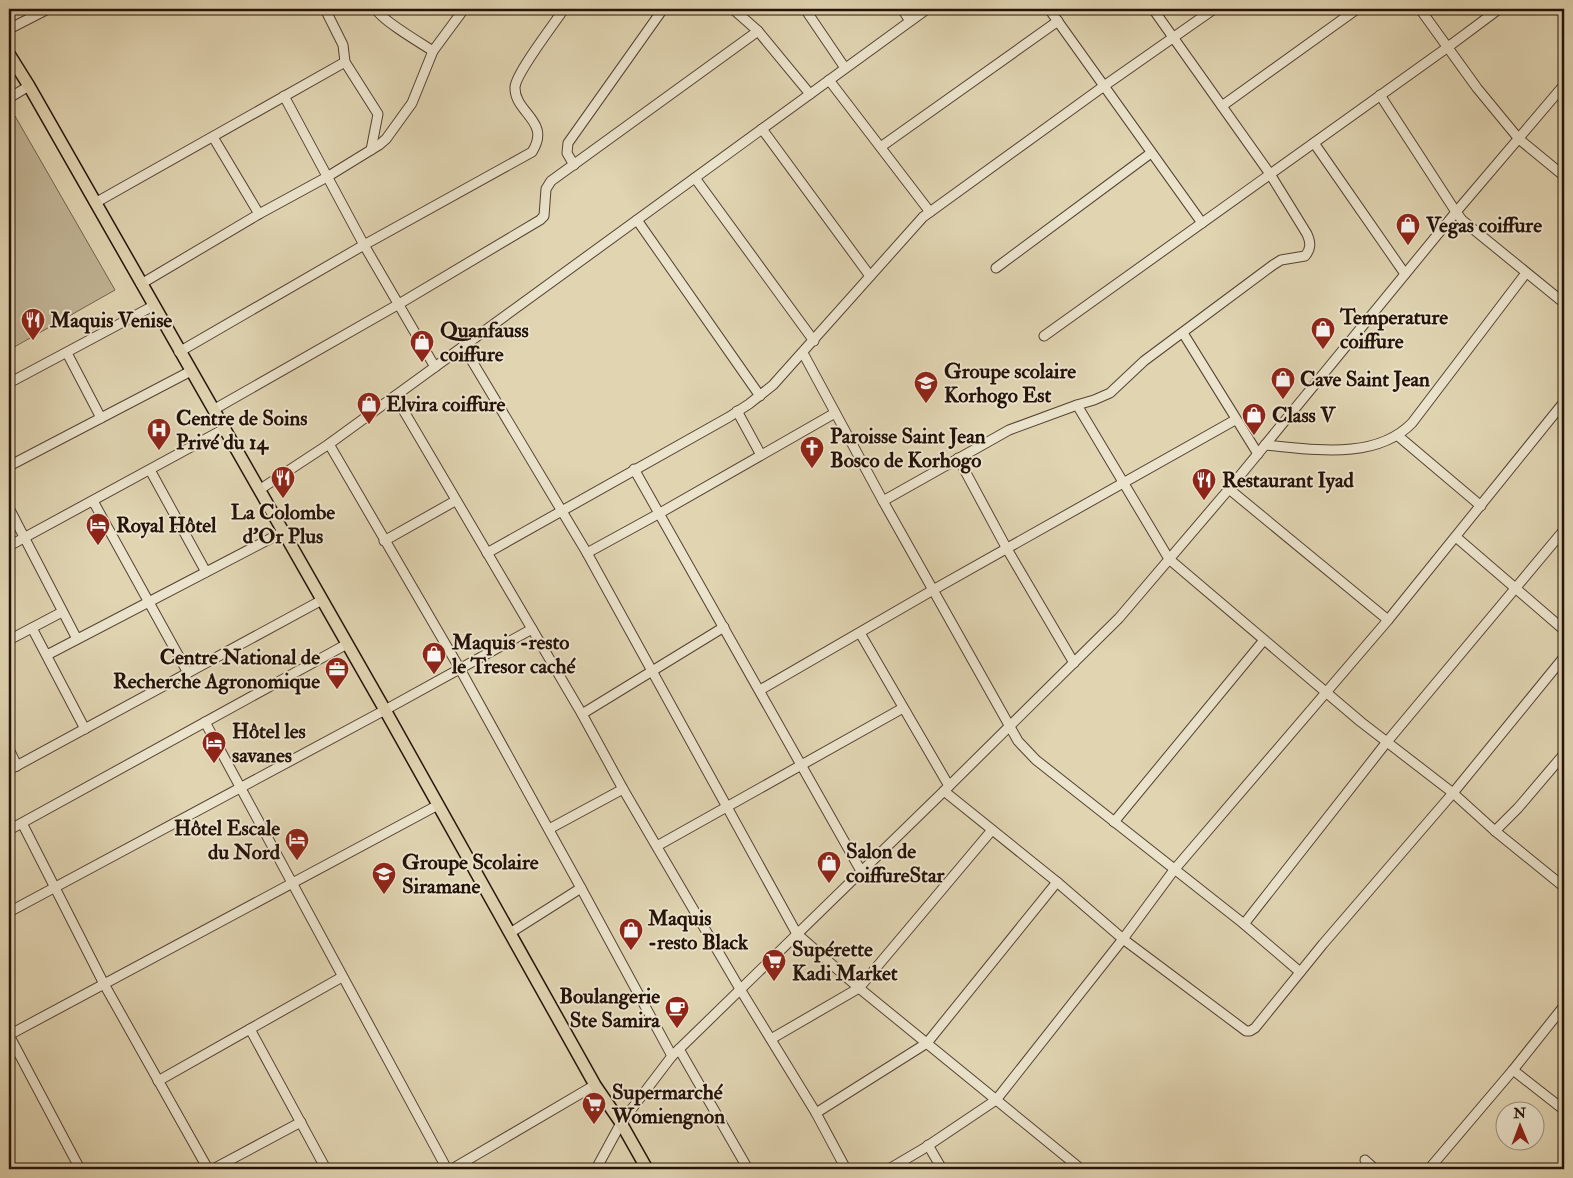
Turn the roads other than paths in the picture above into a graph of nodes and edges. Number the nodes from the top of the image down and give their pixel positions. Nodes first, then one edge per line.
1 (48, 9) edge
2 (325, 9) edge
3 (376, 9) edge
4 (464, 9) edge
5 (564, 9) edge
6 (663, 9) edge
7 (733, 9) edge
8 (805, 9) edge
9 (902, 9) edge
10 (927, 9) edge
11 (1049, 9) edge
12 (1153, 9) edge
13 (1214, 9) edge
14 (1357, 9) edge
15 (1420, 9) edge
16 (1499, 9) edge
17 (910, 21) junction
18 (1058, 21) junction
19 (9, 29) edge
20 (758, 31) junction
21 (1174, 38) junction
22 (1448, 47) junction
23 (433, 51) junction
24 (9, 54) edge
25 (345, 62) junction
26 (845, 68) junction
27 (829, 80) junction
28 (29, 86) junction
29 (1104, 86) junction
30 (1564, 86) edge
31 (810, 94) junction
32 (1380, 95) junction
33 (284, 96) junction
34 (9, 98) edge
35 (1222, 106) junction
36 (762, 129) junction
37 (213, 137) junction
38 (1519, 139) junction
39 (1314, 143) junction
40 (882, 146) junction
41 (371, 150) junction
42 (1150, 154) junction
43 (574, 165) junction
44 (1270, 174) junction
45 (1564, 176) edge
46 (327, 177) junction
47 (695, 178) junction
48 (95, 202) junction
49 (930, 212) junction
50 (1456, 212) junction
51 (259, 214) junction
52 (637, 220) junction
53 (1202, 223) junction
54 (364, 245) junction
55 (996, 268) dead end
56 (1526, 273) junction
57 (1405, 274) junction
58 (870, 276) junction
59 (141, 284) junction
60 (1564, 303) edge
61 (399, 304) junction
62 (153, 306) junction
63 (1183, 332) junction
64 (1044, 336) dead end
65 (814, 341) junction
66 (463, 346) junction
67 (180, 352) junction
68 (67, 353) junction
69 (803, 353) junction
70 (435, 366) junction
71 (190, 371) junction
72 (9, 383) edge
73 (395, 396) junction
74 (760, 396) junction
75 (1077, 405) junction
76 (1562, 409) edge
77 (213, 410) junction
78 (737, 411) junction
79 (835, 413) junction
80 (101, 418) junction
81 (1235, 420) junction
82 (224, 429) junction
83 (1397, 435) junction
84 (329, 444) junction
85 (1265, 445) junction
86 (1258, 454) junction
87 (761, 455) junction
88 (958, 458) junction
89 (9, 466) edge
90 (634, 469) junction
91 (150, 470) junction
92 (1123, 483) junction
93 (259, 490) junction
94 (1229, 490) junction
95 (93, 501) junction
96 (883, 501) junction
97 (456, 502) junction
98 (1481, 506) junction
99 (9, 508) edge
100 (561, 510) junction
101 (660, 513) junction
102 (1564, 530) edge
103 (283, 532) junction
104 (1456, 537) junction
105 (25, 538) junction
106 (384, 541) junction
107 (9, 546) edge
108 (1007, 549) junction
109 (487, 553) junction
110 (587, 553) junction
111 (1170, 559) junction
112 (206, 572) junction
113 (1516, 588) junction
114 (933, 590) junction
115 (322, 600) junction
116 (149, 602) junction
117 (62, 612) junction
118 (1388, 620) junction
119 (724, 627) junction
120 (32, 628) junction
121 (532, 629) junction
122 (1564, 630) edge
123 (860, 633) junction
124 (77, 639) junction
125 (9, 640) edge
126 (1264, 640) junction
127 (347, 644) junction
128 (46, 655) junction
129 (1564, 657) edge
130 (1074, 663) junction
131 (460, 670) junction
132 (652, 671) junction
133 (188, 673) junction
134 (760, 690) junction
135 (1327, 693) junction
136 (903, 708) junction
137 (385, 710) junction
138 (582, 714) junction
139 (205, 722) junction
140 (1009, 727) junction
141 (85, 729) junction
142 (1386, 742) junction
143 (9, 749) edge
144 (1564, 754) edge
145 (17, 766) junction
146 (801, 766) junction
147 (9, 770) edge
148 (240, 787) junction
149 (947, 788) junction
150 (623, 789) junction
151 (1453, 792) junction
152 (438, 805) junction
153 (726, 806) junction
154 (1114, 822) junction
155 (22, 823) junction
156 (549, 829) junction
157 (9, 830) edge
158 (992, 830) junction
159 (1494, 831) junction
160 (657, 846) junction
161 (1174, 870) junction
162 (861, 871) junction
163 (1057, 882) junction
164 (292, 884) junction
165 (55, 887) junction
166 (1564, 887) edge
167 (581, 888) junction
168 (9, 912) edge
169 (1244, 924) junction
170 (510, 933) junction
171 (797, 934) junction
172 (1123, 939) junction
173 (1300, 972) junction
174 (342, 977) junction
175 (104, 984) junction
176 (859, 988) junction
177 (740, 989) junction
178 (1564, 1006) edge
179 (250, 1029) junction
180 (9, 1035) edge
181 (771, 1039) junction
182 (927, 1043) junction
183 (679, 1048) junction
184 (672, 1056) junction
185 (1513, 1070) junction
186 (158, 1081) junction
187 (594, 1084) junction
188 (996, 1100) junction
189 (1564, 1110) edge
190 (816, 1113) junction
191 (301, 1122) junction
192 (621, 1123) junction
193 (928, 1145) junction
194 (1365, 1160) dead end
195 (80, 1169) edge
196 (208, 1169) edge
197 (213, 1169) edge
198 (326, 1169) edge
199 (447, 1169) edge
200 (452, 1169) edge
201 (596, 1169) edge
202 (647, 1169) edge
203 (748, 1169) edge
204 (846, 1169) edge
205 (889, 1169) edge
206 (942, 1169) edge
207 (1081, 1169) edge
208 (1376, 1169) edge
209 (1429, 1169) edge

1 - 19 street
2 - 25 street
3 - 23 street
4 - 23 street
5 - 54 street
6 - 43 street
7 - 20 street
8 - 26 street
9 - 17 street
10 - 17 street
11 - 18 street
12 - 21 street
13 - 21 street
14 - 35 street
15 - 22 street
16 - 22 street
17 - 26 street
18 - 29 street
18 - 40 street
20 - 31 street
20 - 43 street
21 - 29 street
21 - 35 street
22 - 32 street
22 - 38 street
23 - 41 street
24 - 28 main road
25 - 33 street
25 - 41 street
26 - 27 street
27 - 31 street
27 - 40 street
28 - 34 street
28 - 48 main road
29 - 42 street
29 - 49 street
30 - 38 street
31 - 36 street
32 - 39 street
32 - 50 street
33 - 37 street
33 - 46 street
35 - 44 street
36 - 47 street
36 - 58 street
37 - 48 street
37 - 51 street
38 - 45 street
38 - 50 street
39 - 44 street
39 - 57 street
40 - 49 street
41 - 46 street
42 - 53 street
42 - 55 street
43 - 61 street
44 - 53 street
44 - 63 street
46 - 51 street
46 - 54 street
47 - 52 street
47 - 65 street
48 - 59 main road
49 - 58 street
50 - 56 street
50 - 57 street
51 - 59 street
52 - 66 street
52 - 74 street
53 - 64 street
54 - 61 street
54 - 67 street
56 - 60 street
56 - 83 street
57 - 85 street
58 - 65 street
59 - 62 main road
61 - 70 street
61 - 77 street
62 - 67 main road
62 - 68 street
63 - 75 street
63 - 81 street
65 - 69 street
66 - 70 street
66 - 100 street
67 - 71 main road
68 - 72 street
68 - 80 street
69 - 74 street
69 - 79 street
70 - 73 street
71 - 77 main road
71 - 80 street
73 - 84 street
73 - 97 street
74 - 78 street
75 - 88 street
75 - 92 street
76 - 98 street
77 - 82 main road
78 - 87 street
78 - 90 street
79 - 87 street
79 - 96 street
80 - 89 street
81 - 86 street
81 - 92 street
82 - 91 street
82 - 93 main road
83 - 85 street
83 - 98 street
84 - 93 street
84 - 106 street
85 - 86 street
86 - 94 street
87 - 101 street
88 - 96 street
88 - 108 street
90 - 100 street
90 - 101 street
91 - 95 street
91 - 112 street
92 - 108 street
92 - 111 street
93 - 103 main road
94 - 111 street
94 - 118 street
95 - 105 street
95 - 116 street
96 - 114 street
97 - 106 street
97 - 109 street
98 - 104 street
99 - 105 street
100 - 109 street
100 - 110 street
101 - 110 street
101 - 119 street
102 - 113 street
103 - 112 street
103 - 115 main road
104 - 113 street
104 - 118 street
105 - 107 street
105 - 117 street
106 - 131 street
108 - 114 street
108 - 130 street
109 - 121 street
110 - 132 street
111 - 126 street
111 - 130 street
112 - 116 street
113 - 122 street
113 - 142 street
114 - 123 street
114 - 140 street
115 - 127 main road
115 - 133 street
116 - 124 street
116 - 133 street
117 - 120 street
117 - 124 street
118 - 135 street
119 - 132 street
119 - 134 street
120 - 125 street
120 - 128 street
121 - 131 street
121 - 138 street
123 - 134 street
123 - 136 street
124 - 128 street
126 - 135 street
126 - 154 street
127 - 137 main road
127 - 139 street
128 - 141 street
129 - 151 street
130 - 140 street
131 - 137 street
131 - 156 street
132 - 138 street
132 - 153 street
133 - 141 street
134 - 146 street
135 - 142 street
135 - 161 street
136 - 146 street
136 - 149 street
137 - 148 street
137 - 152 main road
138 - 150 street
139 - 148 street
139 - 155 street
140 - 149 street
140 - 154 street
141 - 145 street
142 - 151 street
142 - 169 street
143 - 145 street
144 - 159 street
145 - 147 street
146 - 153 street
146 - 162 street
148 - 164 street
148 - 165 street
149 - 158 street
149 - 162 street
150 - 156 street
150 - 160 street
151 - 159 street
151 - 173 street
152 - 164 street
152 - 170 main road
153 - 160 street
153 - 171 street
154 - 161 street
155 - 157 street
155 - 165 street
156 - 167 street
158 - 163 street
158 - 176 street
159 - 166 street
160 - 177 street
161 - 169 street
161 - 172 street
162 - 171 street
163 - 172 street
163 - 182 street
164 - 174 street
164 - 175 street
165 - 168 street
165 - 175 street
167 - 170 street
167 - 184 street
169 - 173 street
170 - 187 main road
171 - 176 street
171 - 177 street
172 - 173 street
172 - 188 street
174 - 179 street
174 - 199 street
175 - 180 street
175 - 186 street
176 - 181 street
176 - 182 street
177 - 181 street
177 - 183 street
178 - 185 street
179 - 186 street
179 - 191 street
180 - 195 street
181 - 190 street
182 - 188 street
182 - 190 street
183 - 184 street
183 - 203 street
184 - 192 street
185 - 189 street
185 - 209 street
186 - 196 street
187 - 192 main road
187 - 200 street
188 - 193 street
188 - 207 street
190 - 204 street
191 - 197 street
191 - 198 street
192 - 201 street
192 - 202 main road
193 - 205 street
193 - 206 street
194 - 208 street

